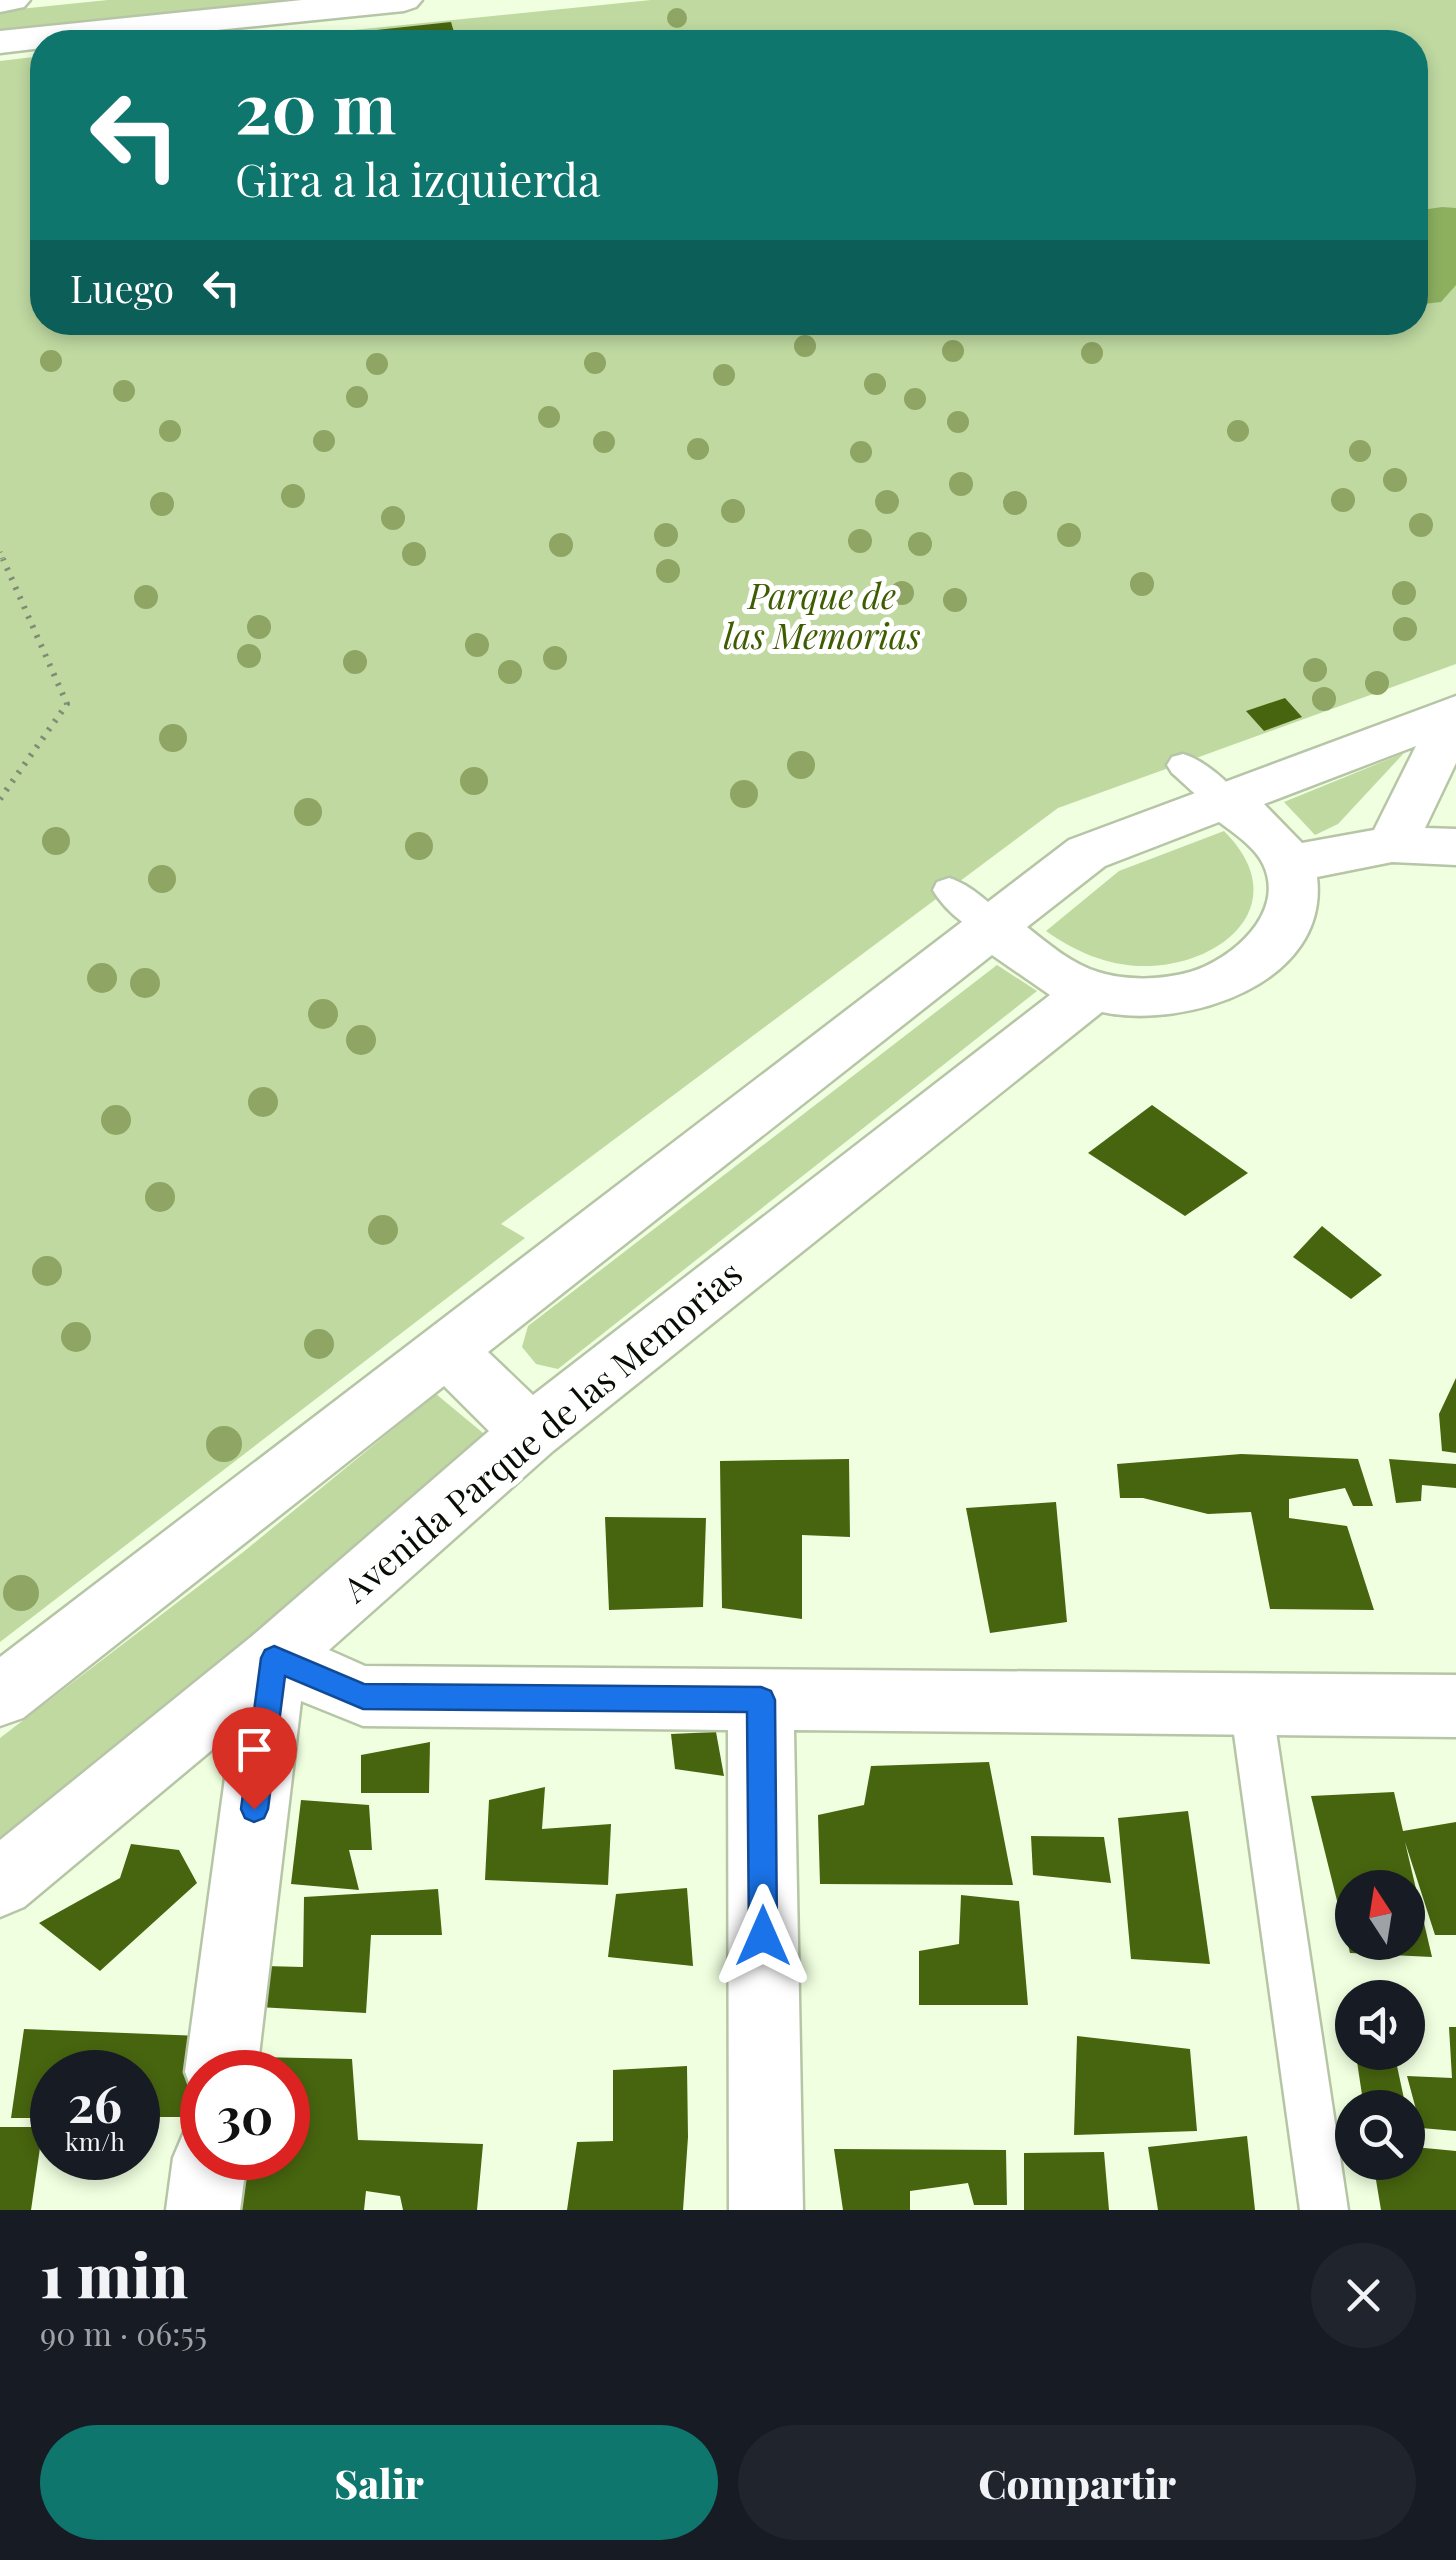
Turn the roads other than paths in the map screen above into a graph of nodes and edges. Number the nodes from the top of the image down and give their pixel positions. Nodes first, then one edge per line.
1 (12, 0) edge
2 (404, 0) edge
3 (0, 1) edge
4 (115, 30) edge
5 (30, 39) edge
6 (0, 42) edge
7 (1456, 713) edge
8 (1183, 765) dead end
9 (1224, 798) junction
10 (1392, 844) junction
11 (1456, 847) edge
12 (1288, 864) junction
13 (970, 908) junction
14 (1092, 991) junction
15 (447, 1352) junction
16 (531, 1432) junction
17 (274, 1658) junction
18 (0, 1696) edge
19 (761, 1700) junction
20 (1251, 1705) junction
21 (1456, 1706) edge
22 (0, 1882) edge
23 (224, 2050) edge
24 (207, 2180) edge
25 (203, 2210) edge
26 (766, 2210) edge
27 (1324, 2210) edge

1 - 3 street
2 - 4 street
5 - 6 street
7 - 9 street
7 - 10 street
8 - 9 lane
9 - 12 street
9 - 13 street
10 - 11 street
10 - 12 street
12 - 14 street
13 - 14 street
13 - 15 street
14 - 16 street, Avenida Parque de las Memorias
15 - 16 street
15 - 18 street
16 - 17 street, Avenida Parque de las Memorias
17 - 19 street
17 - 22 street, Avenida Parque de las Memorias
17 - 23 street
19 - 20 street
19 - 26 street
20 - 21 street
20 - 27 lane
24 - 25 street

